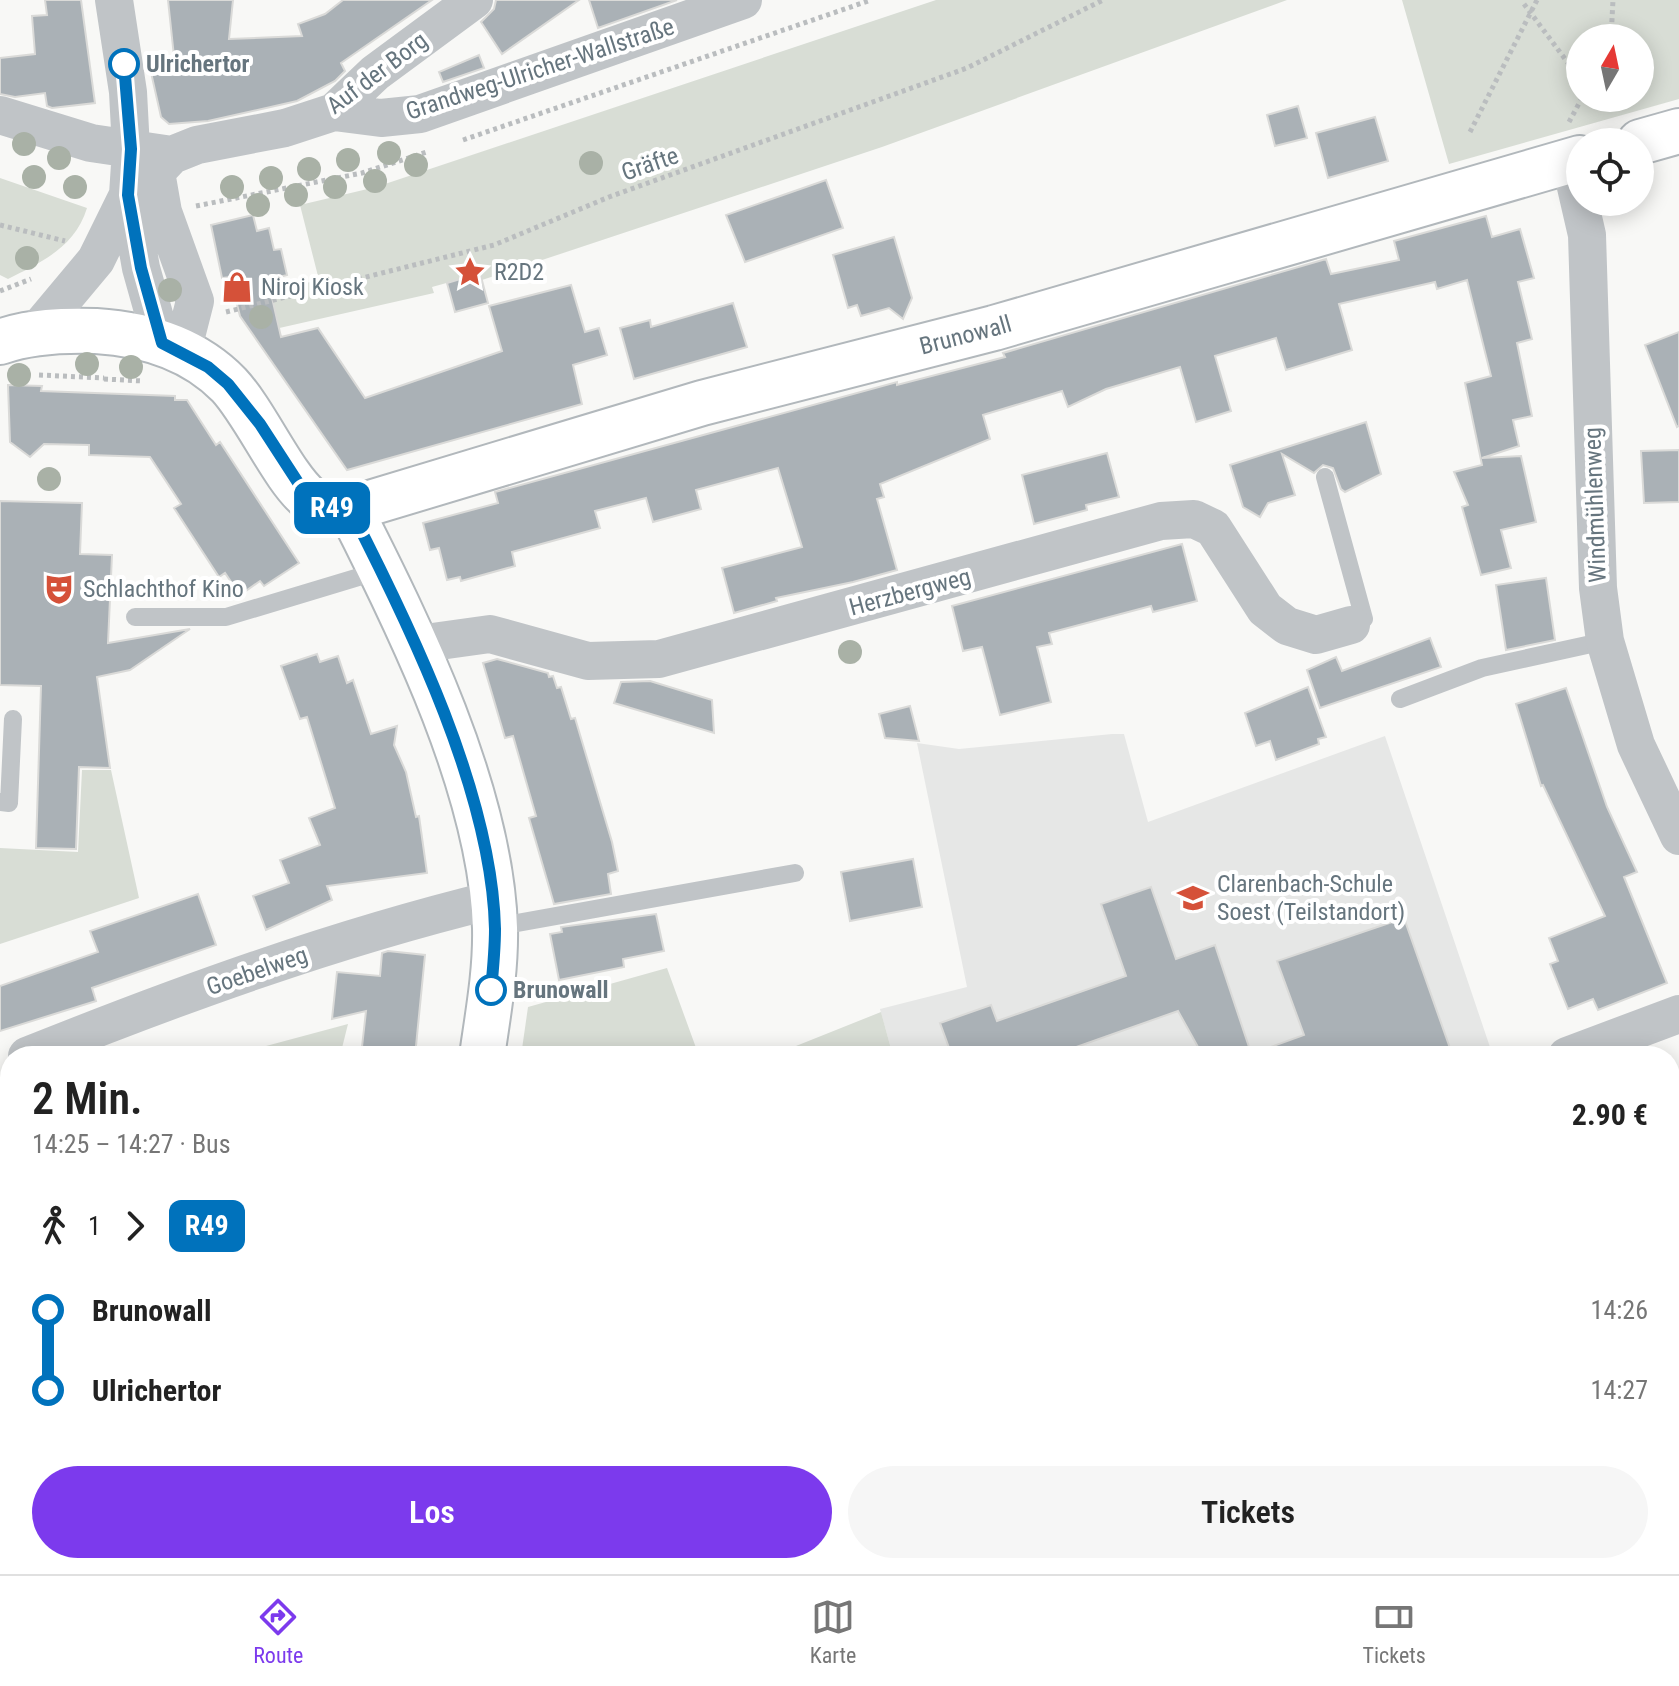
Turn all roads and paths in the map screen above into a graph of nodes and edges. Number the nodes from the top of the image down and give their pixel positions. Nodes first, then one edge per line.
1 (114, 0) edge
2 (474, 0) edge
3 (743, 0) edge
4 (1103, 0) edge
5 (1537, 0) edge
6 (1613, 0) edge
7 (1524, 4) dead end
8 (1531, 12) junction
9 (1612, 24) edge
10 (1566, 60) edge
11 (334, 112) junction
12 (0, 115) edge
13 (1679, 131) edge
14 (1470, 132) dead end
15 (1654, 138) edge
16 (131, 149) junction
17 (172, 155) junction
18 (1566, 163) edge
19 (128, 195) junction
20 (1584, 216) edge
21 (0, 225) edge
22 (96, 260) junction
23 (195, 301) junction
24 (18, 338) edge
25 (172, 347) junction
26 (1325, 477) dead end
27 (350, 509) junction
28 (382, 570) junction
29 (135, 617) dead end
30 (1351, 625) joint
31 (1605, 641) junction
32 (418, 644) junction
33 (1400, 699) dead end
34 (13, 719) dead end
35 (0, 802) edge
36 (1679, 836) edge
37 (795, 873) dead end
38 (493, 914) junction
39 (1679, 1014) edge
40 (52, 1046) edge
41 (483, 1046) edge
42 (1594, 1046) edge

1 - 16 street
2 - 11 street, Auf der Borg
3 - 11 street, Grandweg-Ulricher-Wallstraße
4 - 23 path, Gräfte
5 - 8 path
6 - 9 path
7 - 8 path
8 - 10 path
8 - 14 path
11 - 17 street, Auf der Borg
12 - 16 street, Auf der Borg
13 - 15 street
16 - 17 street, Auf der Borg
16 - 19 street
17 - 23 street
18 - 27 street, Brunowall
19 - 22 street
19 - 25 street
20 - 31 street, Windmühlenweg
21 - 22 path
22 - 24 street
23 - 25 street
24 - 25 street
25 - 27 street
26 - 30 lane
27 - 28 street
28 - 29 lane
28 - 32 street
30 - 32 street, Herzbergweg
31 - 33 lane
31 - 36 street, Windmühlenweg
32 - 38 street
34 - 35 lane
37 - 38 lane
38 - 40 street, Goebelweg
38 - 41 street
39 - 42 street

